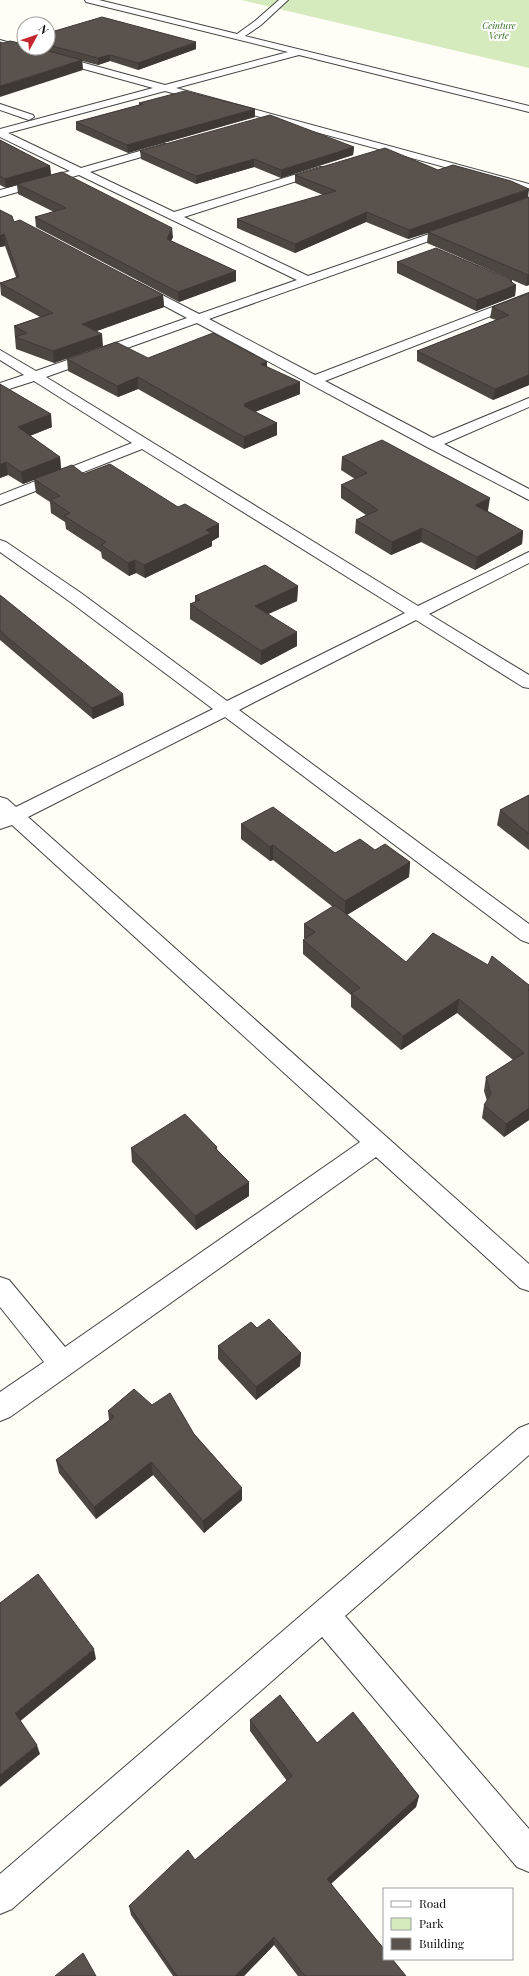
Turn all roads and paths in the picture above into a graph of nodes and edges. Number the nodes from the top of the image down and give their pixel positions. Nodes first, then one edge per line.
1 (89, 0) edge
2 (284, 0) edge
3 (238, 37) junction
4 (0, 43) edge
5 (301, 52) junction
6 (165, 88) junction
7 (0, 106) edge
8 (529, 109) edge
9 (29, 117) dead end
10 (272, 117) junction
11 (250, 123) edge
12 (0, 133) edge
13 (177, 144) edge
14 (390, 149) junction
15 (367, 156) edge
16 (337, 165) edge
17 (80, 171) junction
18 (529, 187) edge
19 (0, 194) edge
20 (174, 216) junction
21 (471, 223) edge
22 (412, 243) junction
23 (427, 250) edge
24 (123, 278) edge
25 (307, 280) junction
26 (514, 288) dead end
27 (529, 296) edge
28 (197, 319) junction
29 (0, 354) edge
30 (35, 376) junction
31 (313, 381) junction
32 (0, 388) edge
33 (529, 402) edge
34 (144, 443) junction
35 (432, 444) junction
36 (529, 495) edge
37 (0, 500) edge
38 (0, 545) edge
39 (529, 557) edge
40 (417, 613) junction
41 (529, 683) edge
42 (225, 710) junction
43 (5, 814) edge
44 (529, 935) edge
45 (377, 1143) junction
46 (529, 1280) edge
47 (0, 1288) edge
48 (62, 1364) junction
49 (0, 1408) edge
50 (529, 1437) edge
51 (324, 1615) junction
52 (529, 1855) edge
53 (0, 1897) edge

1 - 3 street
2 - 3 street
3 - 5 street
4 - 6 street
5 - 6 street
5 - 8 street
6 - 10 street
6 - 12 street
7 - 9 street
10 - 11 street
10 - 14 street
12 - 17 street
13 - 17 street
14 - 15 street
14 - 18 street
16 - 20 street
17 - 19 street
17 - 20 street
20 - 25 street
21 - 22 street
22 - 23 street
22 - 25 street
24 - 28 street
25 - 28 street
26 - 27 street
27 - 31 street
28 - 30 street
28 - 31 street
29 - 30 street
30 - 32 street
30 - 34 street
31 - 35 street
33 - 35 street
34 - 37 street
34 - 40 street
35 - 36 street
38 - 42 street
39 - 40 street
40 - 41 street
40 - 42 street
42 - 43 street
42 - 44 street
43 - 45 street
45 - 46 street
45 - 48 street
47 - 48 street
48 - 49 street
50 - 51 street
51 - 52 street
51 - 53 street

